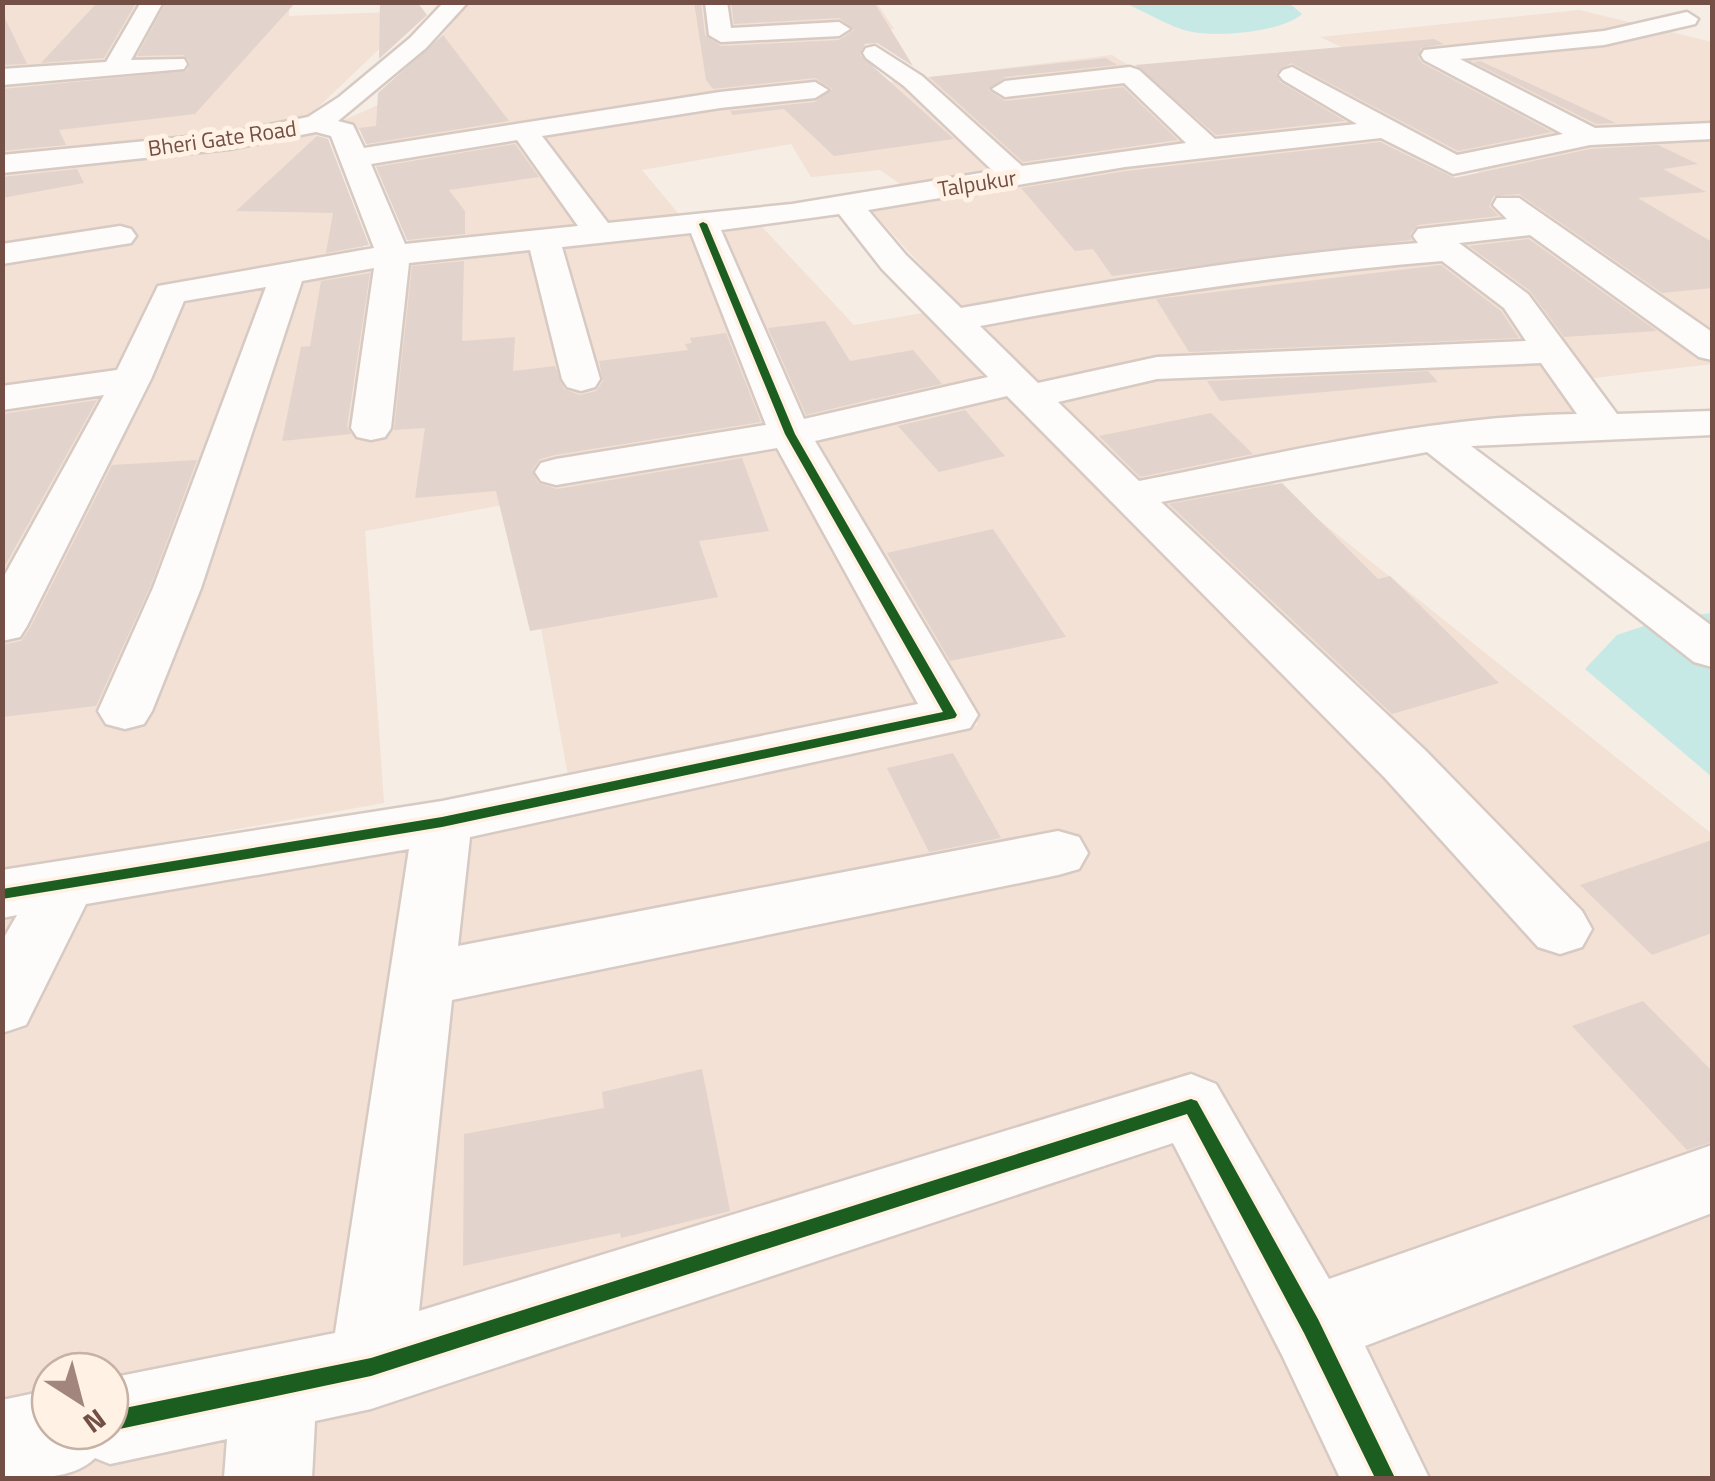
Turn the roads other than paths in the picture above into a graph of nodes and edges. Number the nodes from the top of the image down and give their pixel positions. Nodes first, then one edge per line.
1 (152, 2) edge
2 (457, 2) edge
3 (722, 3) edge
4 (1687, 19) dead end
5 (838, 29) dead end
6 (876, 53) dead end
7 (175, 64) dead end
8 (114, 67) junction
9 (1292, 75) dead end
10 (2, 77) edge
11 (1005, 89) dead end
12 (815, 90) dead end
13 (316, 124) junction
14 (1385, 129) junction
15 (524, 131) junction
16 (1712, 131) edge
17 (1645, 134) junction
18 (1590, 137) junction
19 (1209, 149) junction
20 (354, 158) junction
21 (1696, 158) dead end
22 (2, 164) edge
23 (1452, 165) junction
24 (1015, 176) junction
25 (848, 204) junction
26 (703, 224) junction
27 (1536, 225) junction
28 (601, 235) junction
29 (120, 236) dead end
30 (544, 241) junction
31 (1449, 251) junction
32 (2, 254) edge
33 (392, 255) junction
34 (288, 273) junction
35 (952, 321) junction
36 (1712, 349) edge
37 (1549, 351) junction
38 (132, 378) junction
39 (581, 379) dead end
40 (1021, 390) junction
41 (2, 398) edge
42 (1712, 423) edge
43 (1605, 426) junction
44 (371, 428) dead end
45 (790, 434) junction
46 (1434, 438) junction
47 (556, 472) dead end
48 (1127, 496) junction
49 (2, 626) edge
50 (1712, 651) edge
51 (125, 712) dead end
52 (442, 822) junction
53 (1058, 853) dead end
54 (65, 884) junction
55 (2, 894) edge
56 (1560, 930) dead end
57 (421, 980) junction
58 (2, 1006) edge
59 (1712, 1179) edge
60 (1311, 1326) junction
61 (371, 1367) junction
62 (274, 1387) junction
63 (130, 1417) edge
64 (30, 1438) edge
65 (2, 1444) edge
66 (268, 1478) edge
67 (1385, 1478) edge

1 - 8 street
2 - 13 street, Bheri Gate Road
3 - 5 street
4 - 18 street
6 - 24 street
7 - 8 street
8 - 10 street
9 - 14 street
11 - 19 street
12 - 15 street
13 - 20 street
13 - 22 street, Bheri Gate Road
14 - 19 street, Talpukur
14 - 23 street
15 - 20 street
15 - 28 street
16 - 17 street
17 - 18 street
17 - 21 street
18 - 23 street
19 - 24 street, Talpukur
20 - 33 street
23 - 27 street
24 - 25 street, Talpukur
25 - 26 street, Talpukur
25 - 35 street
26 - 28 street, Talpukur
26 - 45 street
27 - 31 street
27 - 36 street
28 - 30 street, Talpukur
29 - 32 street
30 - 33 street, Talpukur
30 - 39 street
31 - 35 street
31 - 37 street
33 - 34 street, Talpukur
33 - 44 street
34 - 38 street, Talpukur
34 - 51 street
35 - 40 street
37 - 40 street
37 - 43 street
38 - 41 street
38 - 49 street
40 - 45 street
40 - 48 street
42 - 43 street
43 - 46 street
45 - 47 street
45 - 52 street
46 - 48 street
46 - 50 street
48 - 56 street
52 - 54 street
52 - 57 street
53 - 57 street
54 - 55 street
54 - 58 street
57 - 61 street
59 - 60 street
60 - 61 street
60 - 67 street
61 - 62 street
62 - 63 street
62 - 66 street
64 - 65 street

